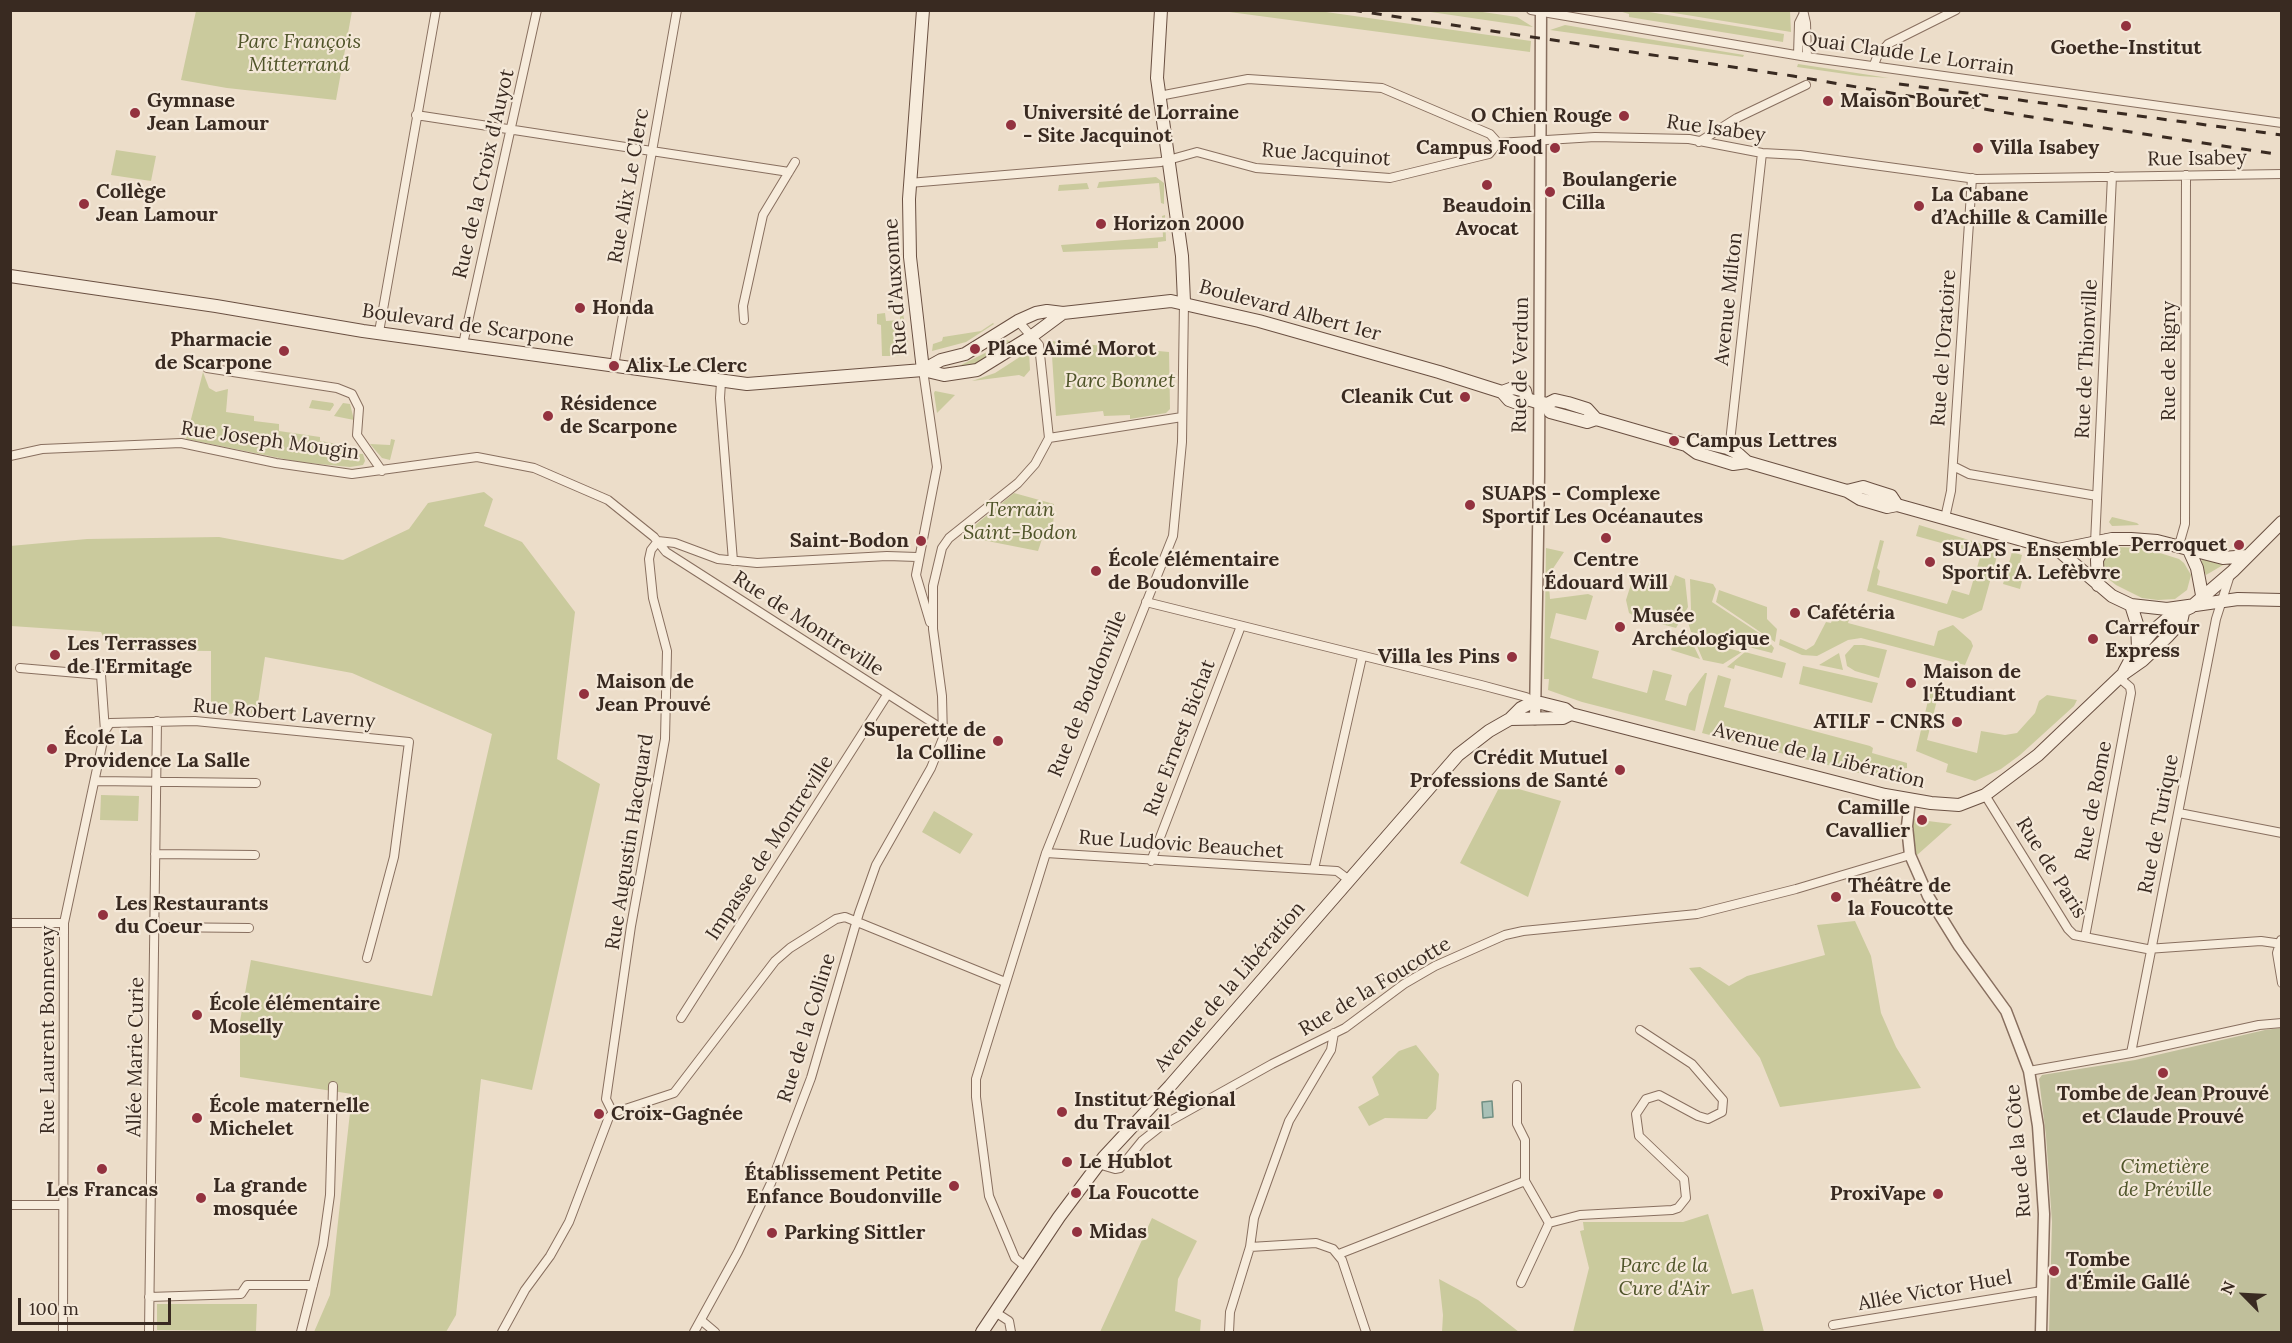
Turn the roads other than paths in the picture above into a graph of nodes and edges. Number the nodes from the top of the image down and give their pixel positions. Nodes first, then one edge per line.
1 (436, 10) edge
2 (537, 10) edge
3 (677, 10) edge
4 (923, 10) edge
5 (1161, 10) edge
6 (1956, 10) edge
7 (1538, 11) edge
8 (1803, 13) edge
9 (1803, 56) junction
10 (1874, 65) junction
11 (1806, 85) dead end
12 (1159, 96) junction
13 (416, 115) junction
14 (2282, 123) edge
15 (510, 130) junction
16 (1541, 140) junction
17 (1699, 142) junction
18 (1498, 143) junction
19 (652, 149) junction
20 (1762, 153) junction
21 (1170, 161) junction
22 (795, 162) dead end
23 (789, 172) junction
24 (2282, 174) edge
25 (2186, 175) junction
26 (2112, 176) junction
27 (1972, 178) junction
28 (909, 183) junction
29 (10, 276) edge
30 (1184, 302) junction
31 (1063, 313) junction
32 (744, 320) dead end
33 (1018, 321) junction
34 (379, 332) junction
35 (1032, 336) junction
36 (463, 344) junction
37 (614, 366) junction
38 (207, 368) dead end
39 (923, 370) junction
40 (721, 382) junction
41 (1537, 402) junction
42 (1182, 417) junction
43 (1049, 438) junction
44 (1686, 445) junction
45 (1727, 448) junction
46 (10, 456) edge
47 (1747, 462) junction
48 (1953, 466) junction
49 (382, 471) junction
50 (2097, 496) junction
51 (1945, 518) junction
52 (2282, 522) edge
53 (658, 541) junction
54 (2101, 542) junction
55 (2184, 547) junction
56 (2058, 550) junction
57 (2248, 556) junction
58 (918, 557) junction
59 (733, 561) junction
60 (2233, 572) junction
61 (2098, 585) junction
62 (919, 590) junction
63 (933, 590) junction
64 (2202, 595) junction
65 (2282, 600) edge
66 (2221, 601) junction
67 (1146, 602) junction
68 (2131, 605) junction
69 (2187, 610) junction
70 (1241, 626) junction
71 (933, 629) junction
72 (2138, 648) junction
73 (1362, 657) junction
74 (20, 668) dead end
75 (2122, 674) junction
76 (887, 695) junction
77 (1534, 702) junction
78 (1571, 714) junction
79 (1510, 719) junction
80 (1535, 719) junction
81 (157, 721) junction
82 (944, 730) junction
83 (105, 731) junction
84 (95, 781) junction
85 (156, 782) junction
86 (256, 783) dead end
87 (1985, 795) junction
88 (1910, 800) junction
89 (2179, 813) junction
90 (2282, 833) edge
91 (1046, 853) junction
92 (155, 854) junction
93 (255, 855) dead end
94 (1910, 855) junction
95 (1151, 861) junction
96 (1314, 869) junction
97 (1349, 879) junction
98 (856, 922) junction
99 (10, 923) edge
100 (64, 923) junction
101 (154, 927) junction
102 (249, 928) dead end
103 (2085, 937) junction
104 (2281, 942) edge
105 (2150, 949) junction
106 (367, 958) dead end
107 (1005, 982) junction
108 (2282, 983) edge
109 (681, 1018) dead end
110 (2282, 1023) edge
111 (1640, 1030) dead end
112 (1334, 1033) junction
113 (2131, 1053) junction
114 (2029, 1071) junction
115 (1517, 1085) dead end
116 (333, 1086) dead end
117 (613, 1113) junction
118 (1098, 1164) junction
119 (1525, 1181) junction
120 (10, 1205) edge
121 (63, 1205) junction
122 (1549, 1222) junction
123 (1250, 1247) junction
124 (1339, 1254) junction
125 (1026, 1267) junction
126 (1521, 1283) dead end
127 (313, 1285) junction
128 (2042, 1291) junction
129 (149, 1297) junction
130 (996, 1312) junction
131 (702, 1321) junction
132 (1833, 1325) dead end
133 (63, 1332) edge
134 (148, 1332) edge
135 (301, 1332) edge
136 (501, 1332) edge
137 (694, 1332) edge
138 (715, 1332) edge
139 (982, 1332) edge
140 (1011, 1332) edge
141 (1229, 1332) edge
142 (1366, 1332) edge
143 (2041, 1332) edge

1 - 13 street
2 - 15 street, Rue de la Croix d'Auyot
3 - 19 street, Rue Alix Le Clerc
4 - 28 main road, Rue d'Auxonne
5 - 12 main road, Rue de Boudonville
6 - 10 street
7 - 9 street, Quai Claude Le Lorrain
7 - 16 street, Rue de Verdun
8 - 9 street
9 - 10 street, Quai Claude Le Lorrain
10 - 14 street, Quai Claude Le Lorrain
11 - 17 street
12 - 18 street
12 - 21 main road, Rue de Boudonville
13 - 15 street
13 - 34 street
15 - 19 street
15 - 36 street, Rue de la Croix d'Auyot
16 - 17 street, Rue Isabey
16 - 18 street, Rue Isabey
16 - 41 street, Rue de Verdun
17 - 20 street, Rue Isabey
18 - 21 street, Rue Jacquinot
19 - 23 street
19 - 37 street, Rue Alix Le Clerc
20 - 27 street, Rue Isabey
20 - 45 street, Avenue Milton
21 - 28 street, Rue Jacquinot
21 - 30 main road, Rue de Boudonville
22 - 23 street
23 - 32 street
24 - 25 street, Rue Isabey
25 - 26 street, Rue Isabey
25 - 55 street, Rue de Rigny
26 - 27 street, Rue Isabey
26 - 50 street, Rue de Thionville
27 - 48 street, Rue de l'Oratoire
28 - 39 main road, Rue d'Auxonne
29 - 34 main road, Boulevard de Scarpone
30 - 31 main road, Boulevard Albert 1er
30 - 41 main road, Boulevard Albert 1er
30 - 42 street, Rue de Boudonville
31 - 33 main road
31 - 35 main road
33 - 35 street
33 - 39 main road
34 - 36 main road, Boulevard de Scarpone
35 - 39 main road
35 - 43 street
36 - 37 main road, Boulevard de Scarpone
37 - 40 main road, Boulevard de Scarpone
38 - 49 street, Rue Joseph Mougin
39 - 40 main road, Boulevard de Scarpone
39 - 58 street, Rue d'Auxonne
40 - 59 street
41 - 44 main road, Boulevard Albert 1er
41 - 77 street, Rue de Verdun
42 - 43 street
42 - 67 street, Rue de Boudonville
43 - 63 street
44 - 45 main road, Boulevard Albert 1er
44 - 47 main road, Boulevard Albert 1er
45 - 47 main road, Boulevard Albert 1er
46 - 49 street, Rue Joseph Mougin
47 - 51 main road, Boulevard Albert 1er
48 - 50 street
48 - 51 street, Rue de l'Oratoire
49 - 53 street, Rue Joseph Mougin
50 - 54 street, Rue de Thionville
51 - 56 main road, Boulevard Albert 1er
52 - 57 main road
53 - 59 street, Rue Joseph Mougin
53 - 76 street, Rue de Montreville
53 - 117 street, Rue Augustin Hacquard
54 - 55 main road
54 - 56 main road, Boulevard Albert 1er
54 - 61 main road
55 - 57 main road
55 - 64 main road
56 - 61 main road, Boulevard Albert 1er
57 - 60 main road
58 - 59 street, Rue Joseph Mougin
58 - 62 street, Rue d'Auxonne
60 - 64 main road
60 - 66 street, Rue de Turique
61 - 68 main road
62 - 63 street
62 - 71 street, Rue d'Auxonne
63 - 71 street
64 - 69 main road
65 - 66 main road
66 - 69 main road
66 - 89 street, Rue de Turique
67 - 70 street
67 - 91 street, Rue de Boudonville
68 - 69 main road
68 - 72 main road
69 - 72 main road, Avenue de la Libération
69 - 75 main road, Avenue de la Libération
70 - 73 street
70 - 95 street, Rue Ernest Bichat
71 - 82 street
72 - 75 main road, Avenue de la Libération
73 - 77 street
73 - 96 street
74 - 83 street, Rue Laurent Bonnevay
75 - 87 main road, Avenue de la Libération
75 - 103 street, Rue de Rome
76 - 82 street, Rue de Montreville
76 - 109 street, Impasse de Montreville
77 - 78 main road, Avenue de la Libération
77 - 79 main road, Avenue de la Libération
77 - 80 street, Rue de Verdun
78 - 80 main road, Avenue de la Libération
78 - 88 main road, Avenue de la Libération
79 - 80 main road, Avenue de la Libération
79 - 97 main road, Avenue de la Libération
81 - 83 street, Rue Robert Laverny
81 - 85 street, Allée Marie Curie
81 - 106 street, Rue Robert Laverny
82 - 98 street, Rue de la Colline
83 - 84 street, Rue Laurent Bonnevay
84 - 85 street
84 - 100 street, Rue Laurent Bonnevay
85 - 86 street
85 - 92 street, Allée Marie Curie
87 - 88 main road, Avenue de la Libération
87 - 103 street, Rue de Paris
88 - 94 street, Rue de la Côte
89 - 90 street
89 - 105 street, Rue de Turique
91 - 95 street, Rue Ludovic Beauchet
91 - 107 street, Rue de Boudonville
92 - 93 street
92 - 101 street, Allée Marie Curie
94 - 112 street, Rue de la Foucotte
94 - 114 street, Rue de la Côte
95 - 96 street, Rue Ludovic Beauchet
96 - 97 street, Rue Ludovic Beauchet
97 - 118 main road, Avenue de la Libération
98 - 107 street
98 - 117 street
98 - 131 street, Rue de la Colline
99 - 100 street
100 - 121 street, Rue Laurent Bonnevay
101 - 102 street
101 - 129 street, Allée Marie Curie
103 - 105 street, Rue de Paris
104 - 105 street, Rue de Paris
104 - 108 street
105 - 113 street, Rue de Turique
107 - 125 street, Rue de Boudonville
110 - 113 street
111 - 122 street
112 - 118 street, Rue de la Foucotte
112 - 123 street
113 - 114 street
114 - 128 street, Rue de la Côte
115 - 119 street
116 - 127 street
117 - 136 street
118 - 125 main road, Avenue de la Libération
119 - 122 street
119 - 124 street
120 - 121 street
121 - 133 street, Rue Laurent Bonnevay
122 - 126 street
123 - 124 street
123 - 141 street
124 - 142 street
125 - 130 main road, Avenue de la Libération
127 - 129 street
127 - 135 street
128 - 132 street, Allée Victor Huel
128 - 143 street, Rue de la Côte
129 - 134 street, Allée Marie Curie
130 - 139 main road, Avenue de la Libération
130 - 140 street
131 - 137 street, Rue de la Colline
131 - 138 street

